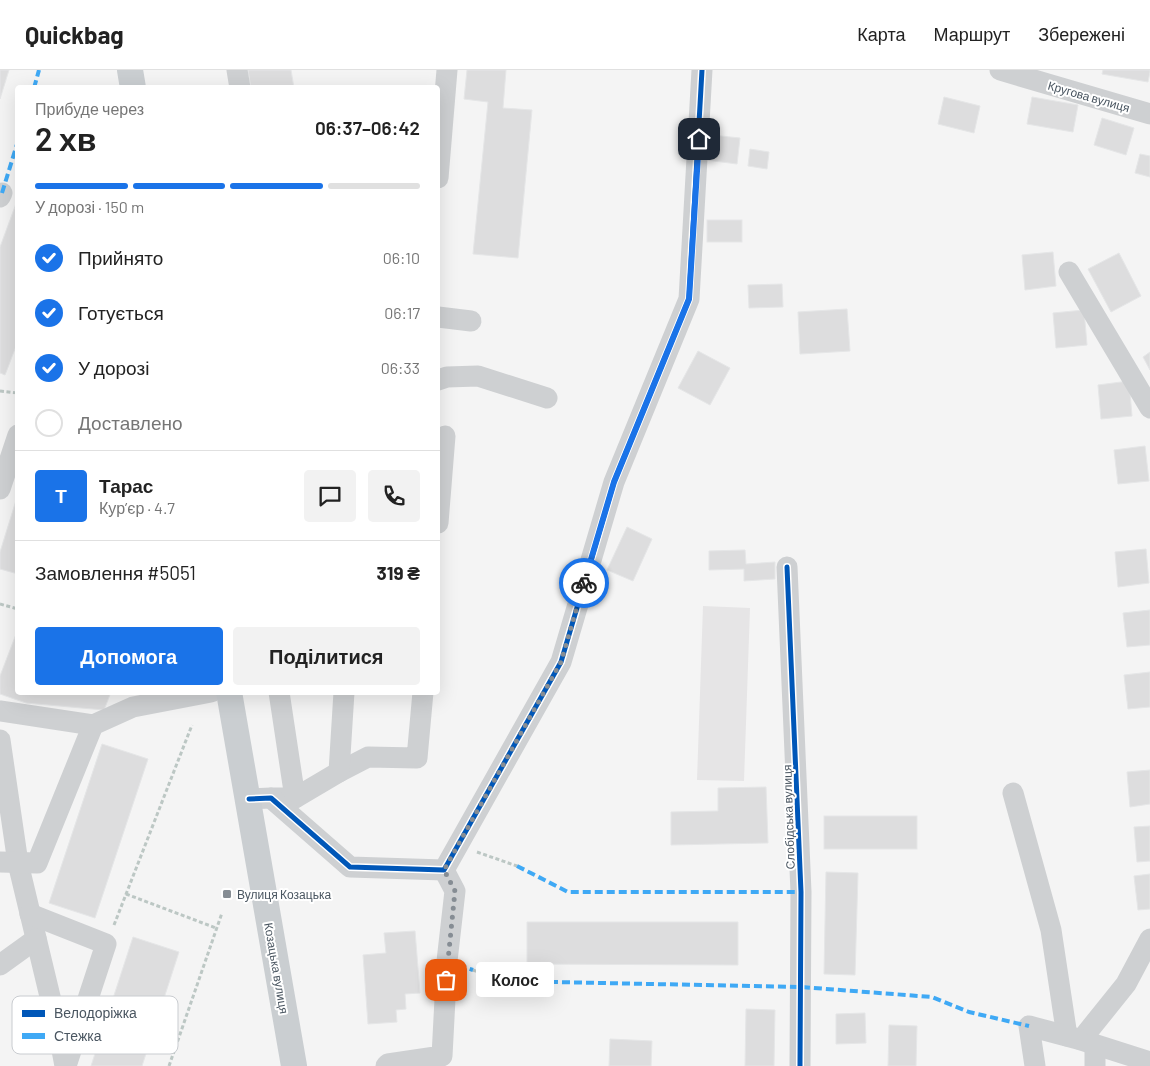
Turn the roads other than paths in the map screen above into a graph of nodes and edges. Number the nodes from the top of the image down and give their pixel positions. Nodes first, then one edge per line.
1 (130, 70) edge
2 (237, 70) edge
3 (447, 70) edge
4 (702, 70) edge
5 (1000, 70) edge
6 (132, 85) edge
7 (240, 85) edge
8 (1150, 114) edge
9 (440, 154) edge
10 (1069, 272) dead end
11 (440, 317) edge
12 (471, 321) dead end
13 (440, 379) edge
14 (547, 398) dead end
15 (1150, 408) edge
16 (445, 436) dead end
17 (15, 444) edge
18 (0, 489) edge
19 (440, 498) edge
20 (787, 567) dead end
21 (195, 695) edge
22 (230, 695) edge
23 (279, 695) edge
24 (344, 695) edge
25 (423, 695) edge
26 (0, 711) edge
27 (93, 726) junction
28 (0, 740) edge
29 (339, 772) junction
30 (1013, 793) dead end
31 (260, 798) junction
32 (294, 798) junction
33 (9, 862) edge
34 (444, 870) junction
35 (30, 914) junction
36 (36, 939) junction
37 (1150, 939) edge
38 (0, 965) edge
39 (50, 996) edge
40 (89, 996) edge
41 (1081, 1040) junction
42 (69, 1054) edge
43 (1150, 1062) edge
44 (65, 1066) edge
45 (294, 1066) edge
46 (386, 1066) edge
47 (800, 1066) edge
48 (1035, 1066) edge
49 (1095, 1066) edge

1 - 6 main road
2 - 7 street
3 - 9 street
4 - 34 street
5 - 8 street, Кругова вулиця
10 - 15 street
11 - 12 street
13 - 14 street
16 - 19 street
17 - 18 street
20 - 47 street, Слобідська вулиця
21 - 27 street
22 - 31 main road, Козацька вулиця
23 - 32 street
24 - 29 street
25 - 29 street
26 - 27 street
27 - 33 street
28 - 33 street
29 - 32 street
30 - 41 street
31 - 32 street
31 - 34 street
31 - 45 main road, Козацька вулиця
33 - 35 street
34 - 46 street
35 - 36 street
35 - 40 street
36 - 38 street
36 - 39 street
37 - 41 street
41 - 43 street
41 - 48 street
41 - 49 street
42 - 44 street

